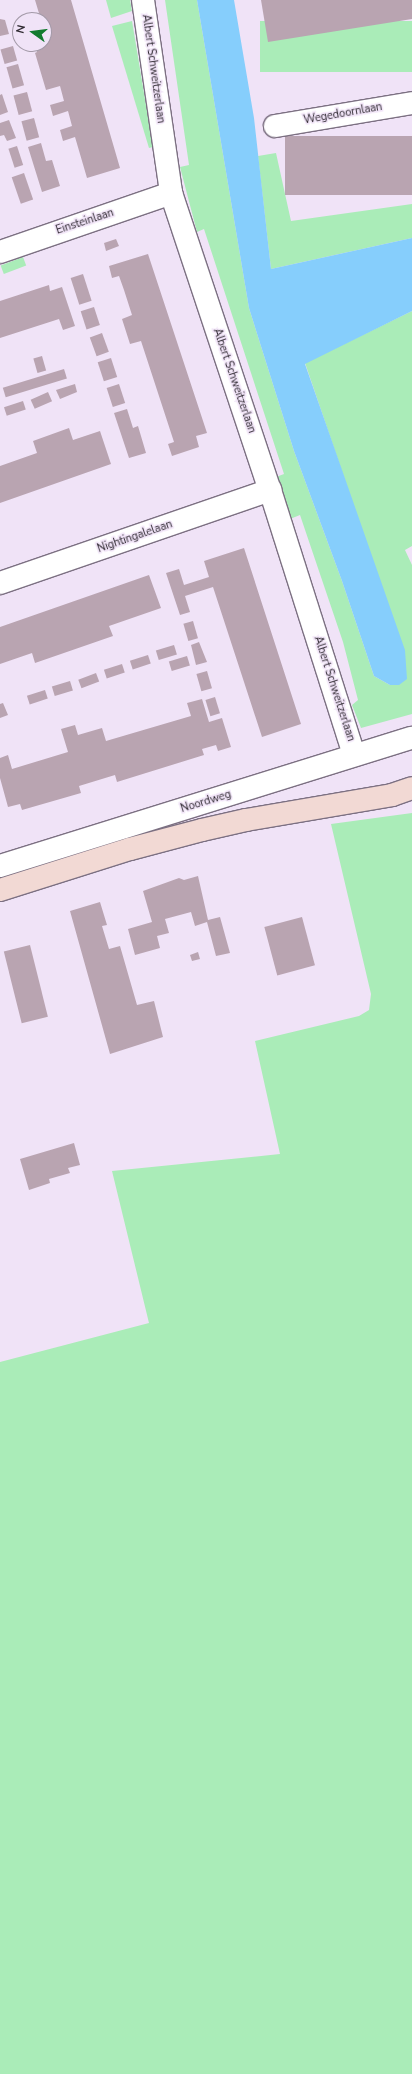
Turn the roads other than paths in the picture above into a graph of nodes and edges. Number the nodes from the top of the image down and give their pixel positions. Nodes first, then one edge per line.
1 (143, 0) edge
2 (412, 103) edge
3 (275, 126) dead end
4 (171, 193) junction
5 (0, 252) edge
6 (270, 490) junction
7 (0, 583) edge
8 (412, 738) edge
9 (354, 755) junction
10 (412, 788) edge
11 (402, 796) edge
12 (0, 866) edge
13 (0, 890) edge

1 - 4 street, Albert Schweitzerlaan
2 - 3 street, Wegedoornlaan
4 - 5 street, Einsteinlaan
4 - 6 street, Albert Schweitzerlaan
6 - 7 street, Nightingalelaan
6 - 9 street, Albert Schweitzerlaan
8 - 9 street, Noordweg
9 - 12 street, Noordweg
10 - 11 main road
11 - 13 main road

